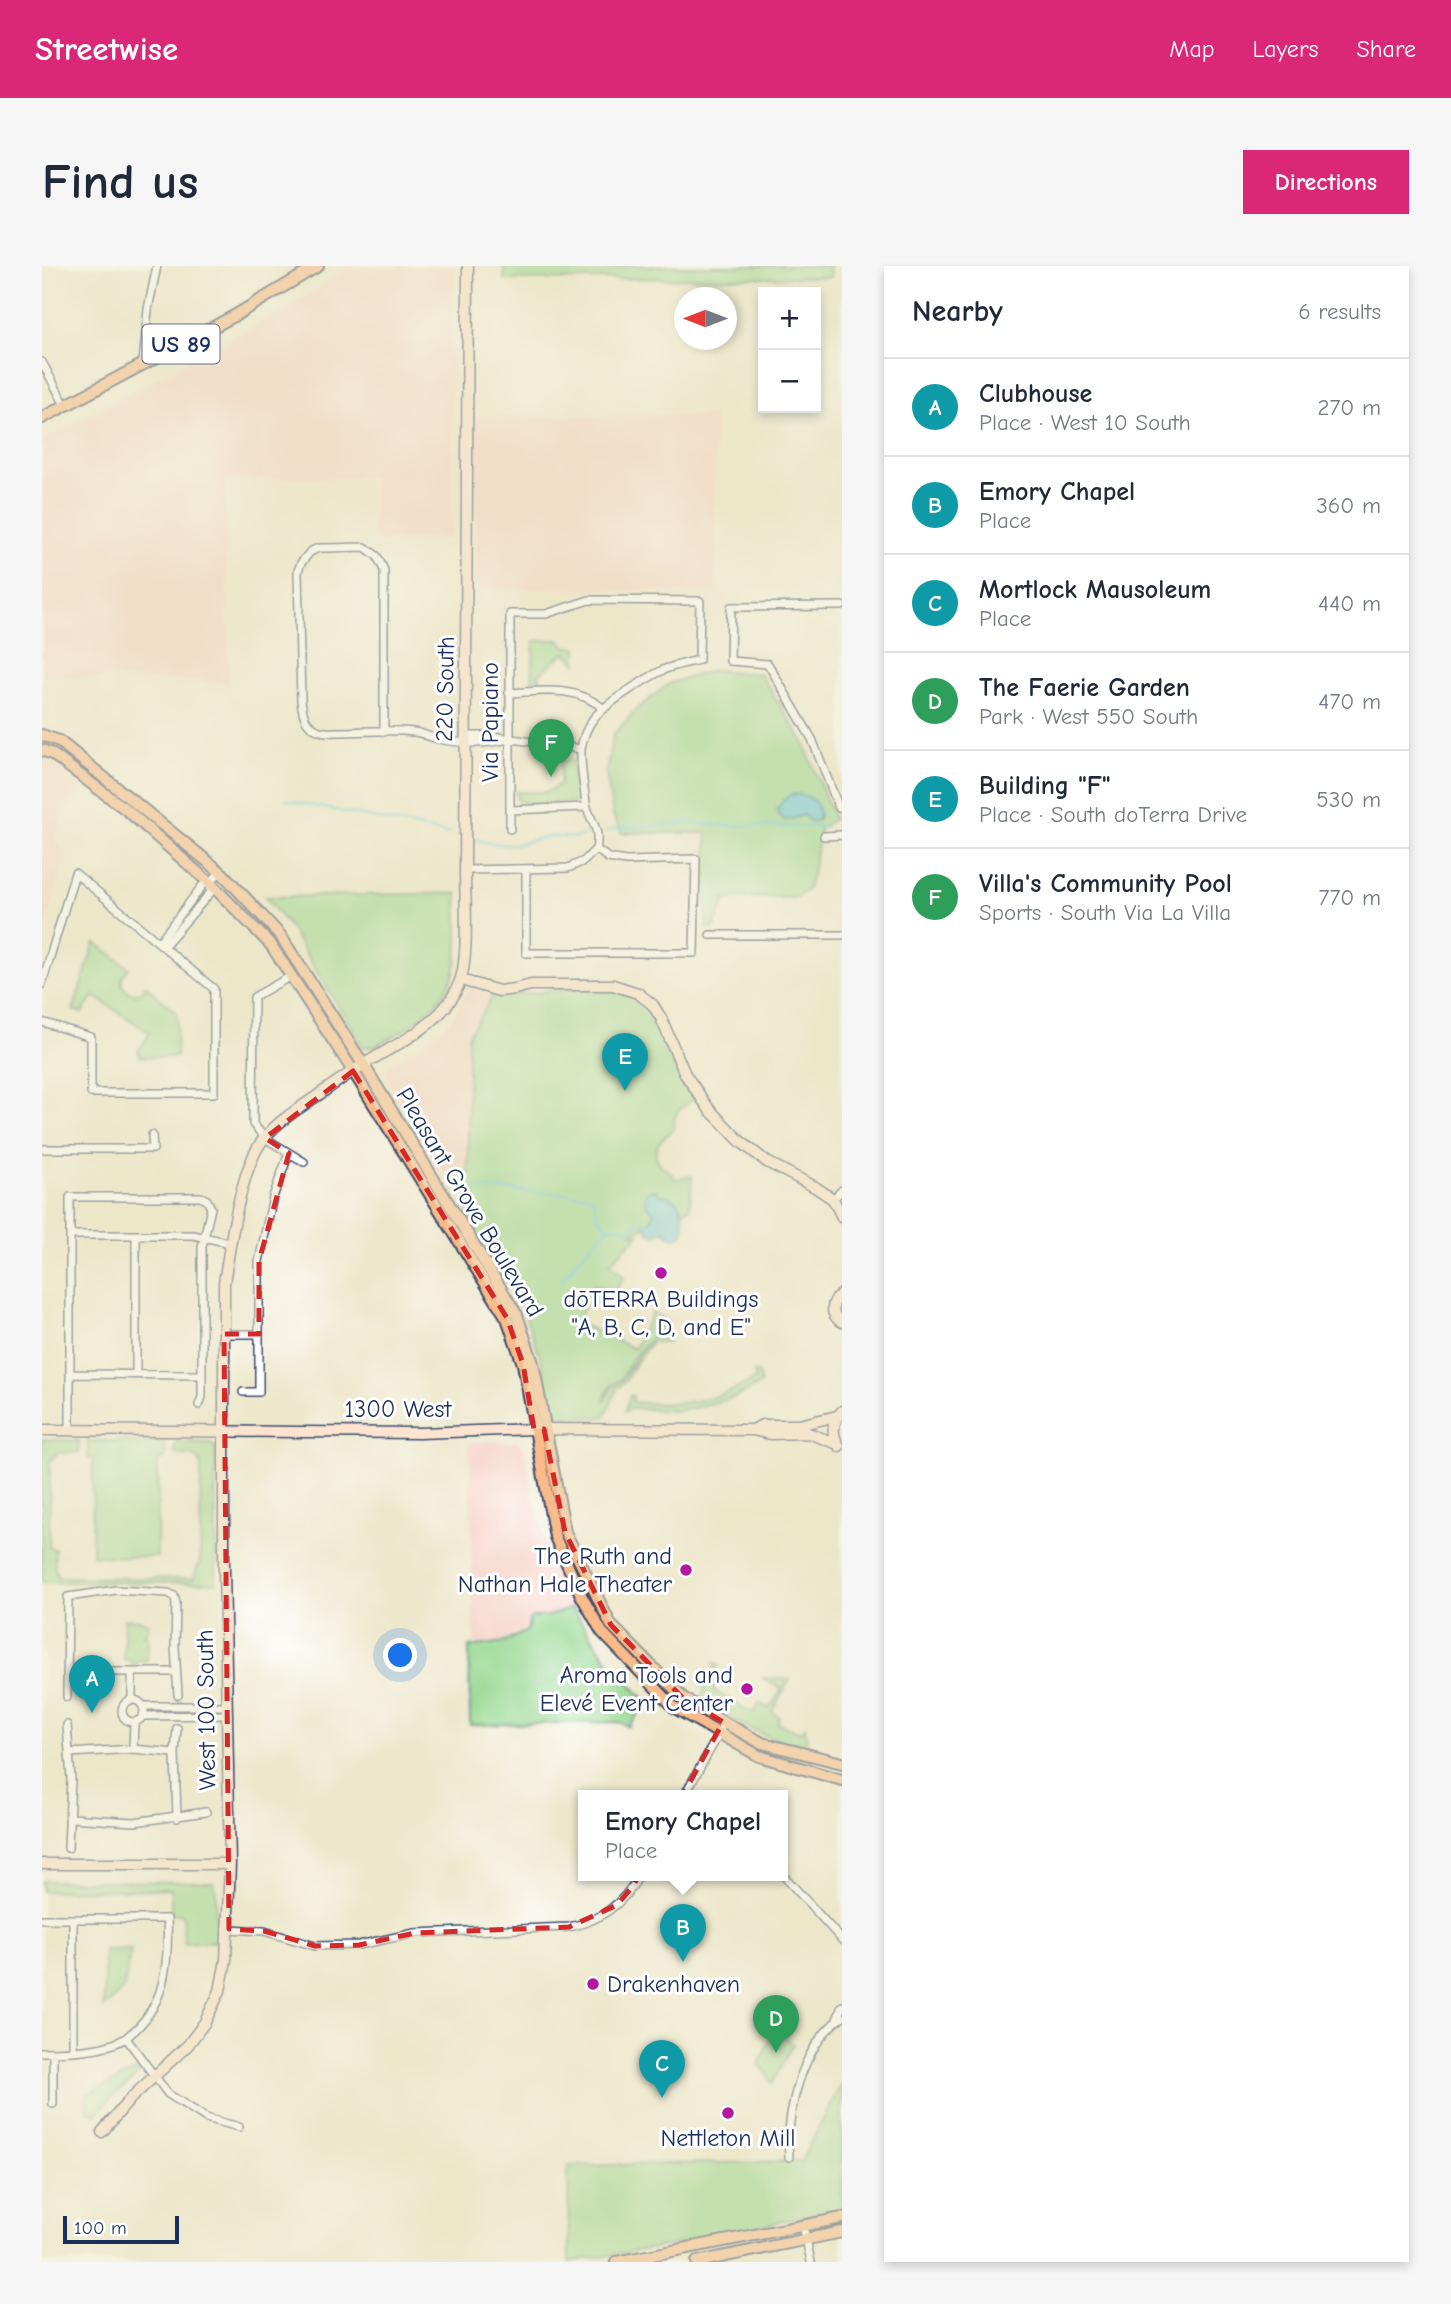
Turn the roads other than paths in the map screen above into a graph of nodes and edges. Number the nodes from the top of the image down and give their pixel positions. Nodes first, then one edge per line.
1 (157, 266) edge
2 (318, 266) edge
3 (468, 266) edge
4 (42, 362) edge
5 (144, 363) junction
6 (65, 405) junction
7 (42, 418) edge
8 (842, 606) edge
9 (509, 693) junction
10 (604, 709) junction
11 (384, 732) junction
12 (42, 735) edge
13 (465, 739) junction
14 (509, 739) junction
15 (42, 750) edge
16 (581, 750) junction
17 (587, 807) junction
18 (841, 808) edge
19 (509, 810) junction
20 (510, 829) dead end
21 (842, 835) edge
22 (824, 836) dead end
23 (596, 849) junction
24 (465, 870) junction
25 (526, 870) junction
26 (220, 872) junction
27 (209, 883) junction
28 (194, 897) junction
29 (201, 904) junction
30 (710, 935) dead end
31 (842, 935) edge
32 (162, 944) junction
33 (291, 975) junction
34 (461, 980) junction
35 (42, 985) edge
36 (42, 1022) edge
37 (358, 1068) junction
38 (152, 1135) dead end
39 (265, 1138) junction
40 (42, 1149) edge
41 (289, 1153) junction
42 (304, 1162) dead end
43 (842, 1190) edge
44 (833, 1199) junction
45 (842, 1217) edge
46 (70, 1235) junction
47 (136, 1235) junction
48 (205, 1236) junction
49 (231, 1243) junction
50 (842, 1293) edge
51 (842, 1322) edge
52 (259, 1334) junction
53 (224, 1335) junction
54 (70, 1374) junction
55 (136, 1374) junction
56 (202, 1374) junction
57 (243, 1392) dead end
58 (199, 1405) dead end
59 (840, 1414) edge
60 (539, 1429) junction
61 (42, 1430) edge
62 (70, 1430) junction
63 (753, 1430) junction
64 (223, 1431) junction
65 (840, 1446) edge
66 (69, 1672) junction
67 (176, 1672) junction
68 (132, 1674) junction
69 (178, 1695) dead end
70 (67, 1697) dead end
71 (132, 1700) junction
72 (143, 1706) junction
73 (226, 1710) junction
74 (143, 1716) junction
75 (723, 1722) junction
76 (134, 1723) junction
77 (67, 1725) dead end
78 (177, 1728) dead end
79 (719, 1734) junction
80 (133, 1749) junction
81 (70, 1753) junction
82 (175, 1753) junction
83 (842, 1763) edge
84 (842, 1780) edge
85 (687, 1790) edge
86 (206, 1812) dead end
87 (70, 1818) junction
88 (177, 1818) junction
89 (68, 1848) dead end
90 (42, 1864) edge
91 (230, 1864) junction
92 (636, 1881) edge
93 (788, 1881) edge
94 (42, 1919) edge
95 (72, 1919) junction
96 (229, 1929) junction
97 (842, 1940) edge
98 (842, 2006) edge
99 (839, 2019) edge
100 (125, 2038) junction
101 (69, 2051) junction
102 (42, 2052) edge
103 (53, 2052) junction
104 (155, 2077) junction
105 (53, 2104) dead end
106 (239, 2127) dead end
107 (102, 2133) dead end
108 (789, 2157) dead end
109 (842, 2218) edge
110 (803, 2226) junction
111 (842, 2232) edge
112 (807, 2241) junction
113 (616, 2262) edge
114 (697, 2262) edge
115 (811, 2262) edge

1 - 5 street
2 - 5 main road, US 89
3 - 13 street, 220 South
4 - 6 street
5 - 6 main road, US 89
6 - 7 main road, US 89
8 - 18 street
9 - 10 street
9 - 10 street, Via Papiano
9 - 14 street, Via Papiano
10 - 16 street
11 - 11 street
11 - 13 street
12 - 26 main road, Pleasant Grove Boulevard
13 - 14 street
13 - 24 street, 220 South
14 - 16 street
14 - 19 street, Via Papiano
15 - 27 main road, Pleasant Grove Boulevard
16 - 17 street
17 - 19 street
17 - 23 street
19 - 20 street, Via Papiano
21 - 22 street
23 - 25 street
23 - 25 street
24 - 25 street
24 - 34 street, 220 South
26 - 27 street
26 - 37 main road, Pleasant Grove Boulevard
27 - 28 street
27 - 29 street
27 - 33 main road, Pleasant Grove Boulevard
28 - 29 street
28 - 32 street
29 - 32 street
30 - 31 street
32 - 35 street
32 - 36 street
33 - 37 main road, Pleasant Grove Boulevard
33 - 39 street
34 - 37 street, 220 South
34 - 44 street
37 - 39 street, 220 South
37 - 60 main road, Pleasant Grove Boulevard
38 - 40 street
39 - 41 street
39 - 49 street, West 100 South
41 - 42 street
41 - 52 street
43 - 44 street
44 - 45 street
46 - 47 street
46 - 48 street
46 - 54 street
47 - 48 street
47 - 55 street
48 - 49 street
48 - 56 street
49 - 53 street, West 100 South
50 - 51 street
52 - 53 street
52 - 57 street
53 - 64 street, West 100 South
54 - 55 street
54 - 62 street
55 - 56 street
56 - 58 street
59 - 63 street
59 - 65 street
60 - 63 street, 1300 West
60 - 64 street, 1300 West
60 - 75 main road, Pleasant Grove Boulevard
60 - 79 main road, Pleasant Grove Boulevard
61 - 62 street, 1300 West
62 - 64 street, 1300 West
63 - 65 street
64 - 73 street, West 100 South
66 - 67 street
66 - 68 street
66 - 70 street
67 - 68 street
67 - 69 street
68 - 71 street
71 - 72 street
71 - 76 street
72 - 73 street
72 - 74 street
73 - 74 street
73 - 91 street, West 100 South
74 - 76 street
75 - 79 street
75 - 83 main road, Pleasant Grove Boulevard
76 - 80 street
77 - 81 street
78 - 82 street
79 - 84 main road, Pleasant Grove Boulevard
79 - 85 street
80 - 81 street
80 - 82 street
81 - 87 street
82 - 88 street
86 - 88 street
87 - 88 street
87 - 89 street
90 - 91 street
91 - 96 street, West 100 South
92 - 96 street
93 - 97 street
94 - 95 street
95 - 100 street
95 - 101 street
96 - 104 street, West 100 South
98 - 99 street
99 - 108 street
100 - 101 street
100 - 104 street
101 - 103 street
102 - 103 street
103 - 105 street
104 - 106 street
104 - 107 street, West 100 South
109 - 110 main road
110 - 112 street
110 - 113 main road
111 - 112 main road
112 - 114 main road
112 - 115 street

